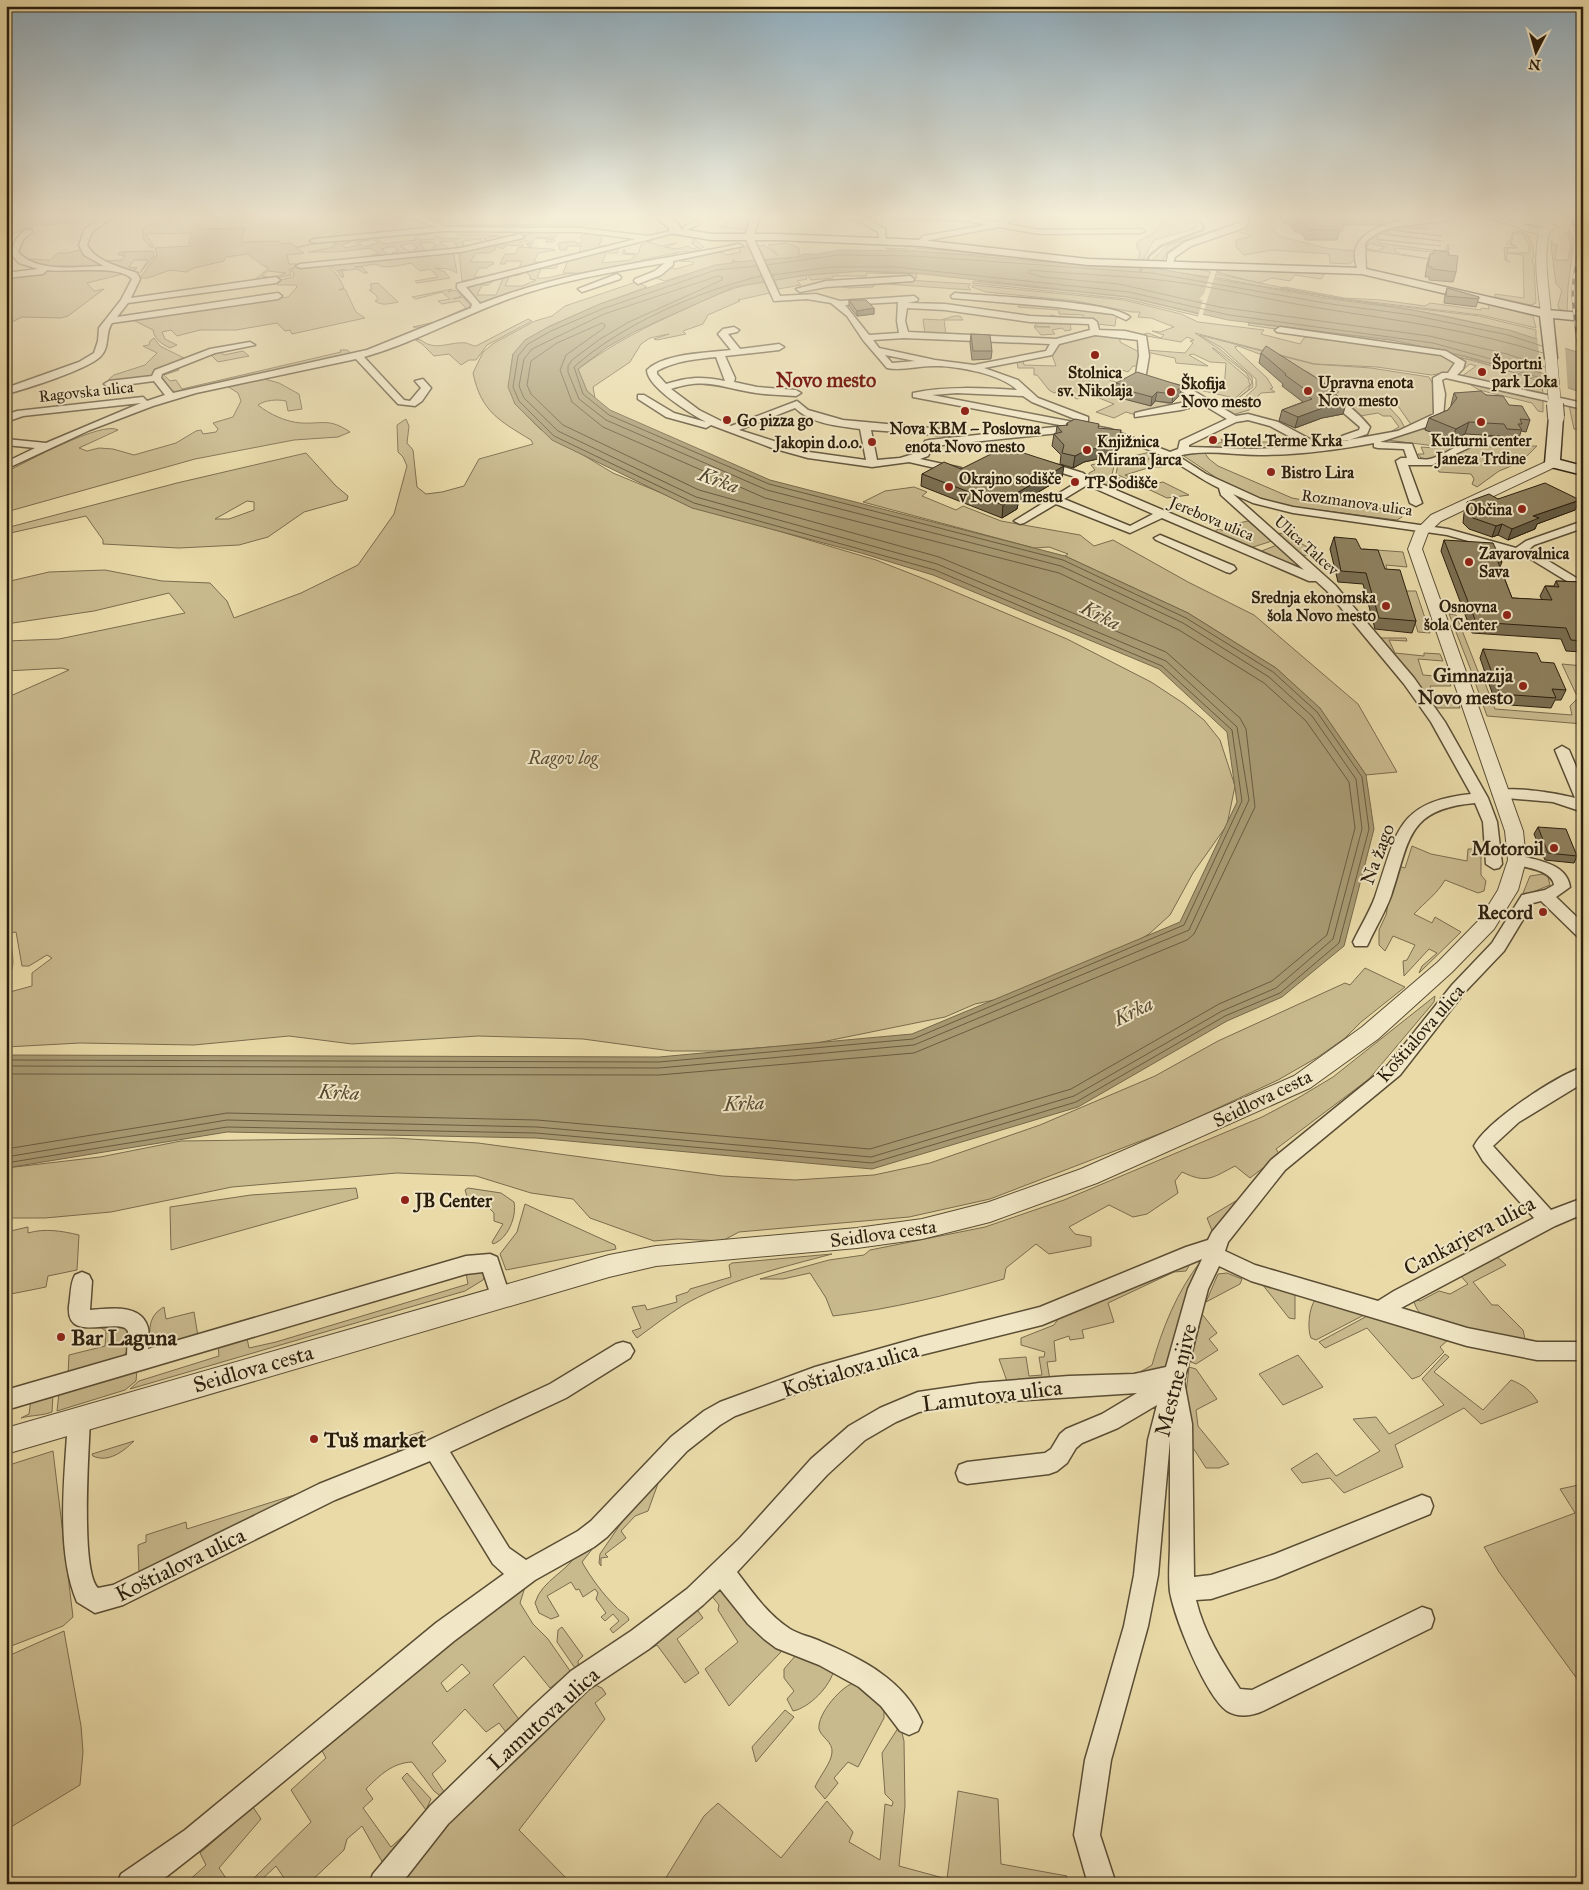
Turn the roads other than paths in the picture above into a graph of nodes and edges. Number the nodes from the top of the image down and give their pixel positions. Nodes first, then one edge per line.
1 (123, 303) edge
2 (229, 303) edge
3 (475, 303) edge
4 (489, 303) edge
5 (839, 303) edge
6 (857, 303) edge
7 (920, 303) edge
8 (957, 303) edge
9 (1045, 303) edge
10 (1498, 303) edge
11 (1546, 303) edge
12 (902, 306) junction
13 (475, 308) junction
14 (955, 309) junction
15 (1126, 316) dead end
16 (1583, 317) edge
17 (1547, 318) junction
18 (1030, 319) junction
19 (109, 321) junction
20 (734, 330) dead end
21 (1280, 330) dead end
22 (1095, 332) junction
23 (904, 335) junction
24 (866, 338) junction
25 (1038, 340) junction
26 (1056, 342) junction
27 (250, 345) dead end
28 (779, 347) dead end
29 (737, 351) junction
30 (719, 354) junction
31 (357, 355) junction
32 (1011, 360) junction
33 (985, 364) junction
34 (956, 365) junction
35 (975, 368) junction
36 (1141, 374) junction
37 (1129, 376) edge
38 (1451, 376) junction
39 (156, 378) junction
40 (420, 381) dead end
41 (1015, 382) junction
42 (729, 383) junction
43 (110, 384) dead end
44 (666, 387) junction
45 (6, 391) edge
46 (1025, 393) junction
47 (1326, 393) edge
48 (171, 397) junction
49 (641, 397) dead end
50 (797, 399) junction
51 (1201, 400) junction
52 (1070, 402) dead end
53 (1583, 406) edge
54 (1055, 408) junction
55 (1140, 415) dead end
56 (6, 419) edge
57 (1234, 419) junction
58 (866, 427) junction
59 (1086, 427) junction
60 (731, 428) junction
61 (1110, 432) junction
62 (974, 436) junction
63 (6, 442) edge
64 (1496, 442) dead end
65 (1341, 444) junction
66 (48, 446) junction
67 (1318, 448) junction
68 (1183, 450) junction
69 (924, 454) junction
70 (1169, 455) junction
71 (913, 460) junction
72 (1030, 460) edge
73 (1414, 462) junction
74 (1552, 463) junction
75 (872, 464) junction
76 (6, 466) edge
77 (1583, 471) edge
78 (1086, 481) junction
79 (1224, 487) junction
80 (1054, 499) junction
81 (1416, 503) dead end
82 (1161, 514) junction
83 (1020, 521) dead end
84 (1583, 524) edge
85 (1424, 528) junction
86 (1160, 538) dead end
87 (1279, 541) junction
88 (1250, 551) junction
89 (1519, 551) junction
90 (1230, 569) junction
91 (1219, 577) dead end
92 (1327, 584) junction
93 (1583, 586) edge
94 (1562, 750) dead end
95 (1500, 794) junction
96 (1481, 798) junction
97 (1583, 801) edge
98 (1583, 807) edge
99 (1505, 862) junction
100 (1544, 895) junction
101 (1583, 932) edge
102 (1361, 942) dead end
103 (1583, 1074) edge
104 (1583, 1206) edge
105 (1548, 1220) junction
106 (1216, 1250) junction
107 (82, 1281) dead end
108 (500, 1296) junction
109 (1380, 1311) junction
110 (623, 1351) dead end
111 (1583, 1351) edge
112 (138, 1361) junction
113 (1175, 1378) junction
114 (6, 1400) edge
115 (79, 1419) junction
116 (6, 1442) edge
117 (435, 1448) junction
118 (967, 1473) dead end
119 (1422, 1506) dead end
120 (528, 1572) junction
121 (722, 1572) junction
122 (1182, 1590) junction
123 (1422, 1620) dead end
124 (910, 1722) dead end
125 (132, 1884) edge
126 (383, 1884) edge
127 (1102, 1884) edge

1 - 19 street
2 - 19 street
3 - 13 street
4 - 13 street, Ragovska ulica
5 - 24 street
6 - 12 street
7 - 12 street
8 - 14 street
9 - 15 street
10 - 17 main road
11 - 17 street
12 - 14 street
12 - 23 street
13 - 31 street, Ragovska ulica
14 - 18 street
16 - 17 main road
17 - 74 main road, bridge
18 - 22 street
18 - 25 street
19 - 45 street
20 - 29 street
21 - 38 street
22 - 26 street
22 - 36 street
23 - 24 street
23 - 25 street
24 - 34 street
25 - 26 street
26 - 32 street
27 - 39 street, Ragovska ulica
28 - 29 street
29 - 30 street
30 - 42 street
30 - 44 street
31 - 40 street
31 - 48 street, Ragovska ulica
32 - 33 street
32 - 41 street
33 - 34 street
33 - 35 street
34 - 35 street
35 - 41 street
36 - 37 street
36 - 51 street
38 - 53 street
38 - 65 street
39 - 43 street, Ragovska ulica
39 - 48 street, Ragovska ulica
41 - 46 street
42 - 44 street
42 - 50 street
44 - 60 street
46 - 54 street
46 - 59 street, Rozmanova ulica
47 - 67 street
48 - 56 street, Ragovska ulica
48 - 66 street, Ragovska ulica
49 - 60 street
50 - 58 street
50 - 60 street
51 - 55 street
51 - 57 street
52 - 54 street
54 - 61 street
57 - 67 street
57 - 68 street
58 - 62 street
58 - 75 street
59 - 61 street, Rozmanova ulica
59 - 62 street
60 - 75 street
61 - 70 street, Rozmanova ulica
62 - 69 street
63 - 66 street, Ragovska ulica
64 - 73 street
65 - 67 street
65 - 73 street
66 - 76 street, Ragovska ulica
67 - 68 street
68 - 70 street
69 - 71 street
69 - 71 street
70 - 79 street, Rozmanova ulica
71 - 75 street
72 - 78 street, Jerebova ulica
73 - 81 street
74 - 77 main road
74 - 85 street
78 - 80 street
78 - 82 street, Jerebova ulica
79 - 85 street, Rozmanova ulica
79 - 87 street, Ulica Talcev
80 - 82 street
80 - 83 street
82 - 88 street, Jerebova ulica
84 - 89 street
85 - 89 street, Rozmanova ulica
85 - 95 street, Seidlova cesta
86 - 90 street
87 - 88 street
87 - 92 street, Ulica Talcev
88 - 90 street
88 - 92 street, Jerebova ulica
89 - 93 street, Rozmanova ulica
90 - 91 street
92 - 96 street, Ulica Talcev
94 - 97 street
95 - 98 street
95 - 99 street, Seidlova cesta
96 - 99 street, Ulica Talcev
96 - 102 street, Na žago
99 - 100 street, Koštialova ulica
99 - 108 street, Seidlova cesta
100 - 101 street
100 - 106 street, Koštialova ulica
103 - 105 street
104 - 105 street, Cankarjeva ulica
105 - 109 street, Cankarjeva ulica
106 - 109 street
106 - 113 street, Mestne njive
106 - 120 street, Koštialova ulica
107 - 112 street
108 - 112 street, Seidlova cesta
108 - 115 street, Seidlova cesta
109 - 111 street
110 - 117 street, Koštialova ulica
112 - 114 street, Seidlova cesta
113 - 118 street
113 - 121 street, Lamutova ulica
113 - 122 street
113 - 127 street, Mestne njive
115 - 116 street, Seidlova cesta
115 - 117 street, Koštialova ulica
117 - 120 street
119 - 122 street
120 - 125 street, Koštialova ulica
121 - 124 street
121 - 126 street, Lamutova ulica
122 - 123 street

